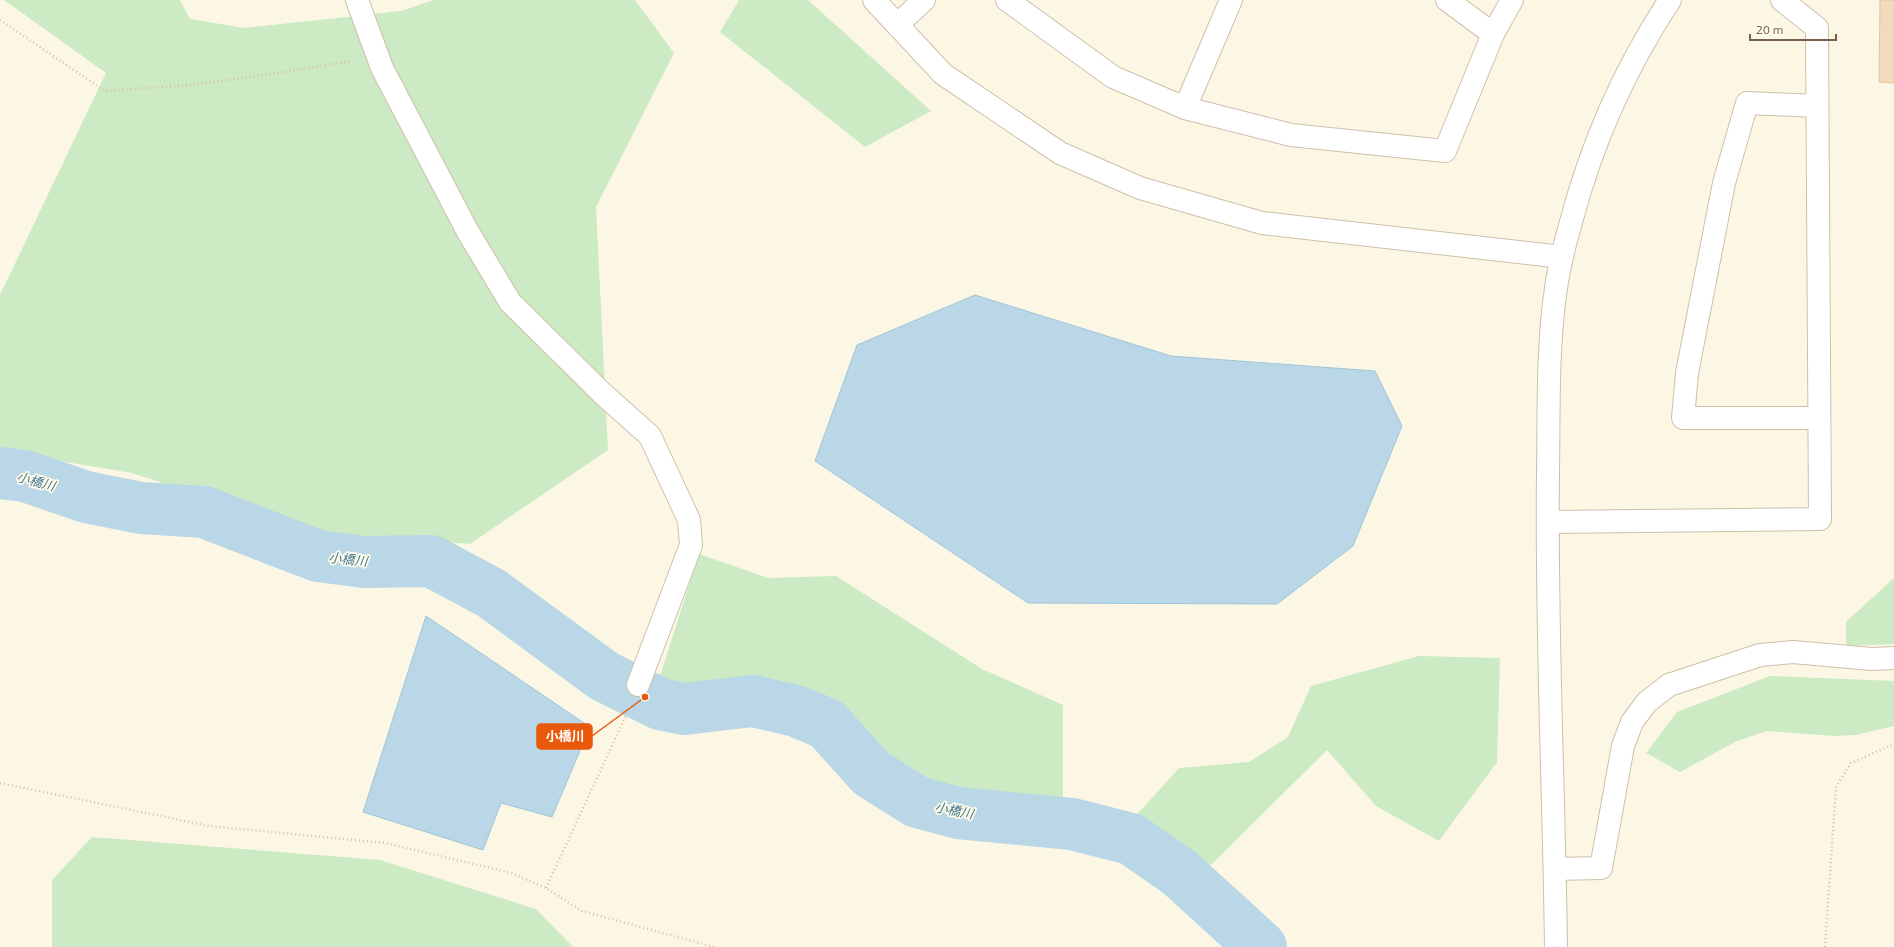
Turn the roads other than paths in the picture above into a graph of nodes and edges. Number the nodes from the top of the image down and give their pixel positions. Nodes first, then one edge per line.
1 (357, 0) edge
2 (874, 0) edge
3 (924, 0) edge
4 (1007, 0) edge
5 (1232, 0) edge
6 (1447, 0) edge
7 (1512, 0) edge
8 (1670, 0) edge
9 (1782, 0) edge
10 (897, 25) junction
11 (1493, 34) junction
12 (1817, 106) junction
13 (1186, 108) junction
14 (1562, 257) junction
15 (1819, 418) junction
16 (1548, 522) junction
17 (1894, 658) edge
18 (638, 685) dead end
19 (1555, 869) junction
20 (1556, 947) edge

1 - 18 street
2 - 10 street
3 - 10 street
4 - 13 street
5 - 13 street
6 - 11 street
7 - 11 street
8 - 14 street
9 - 12 street
10 - 14 street
11 - 13 street
12 - 15 street
12 - 15 street
14 - 16 street
15 - 16 street
16 - 19 street
17 - 19 street
19 - 20 street

